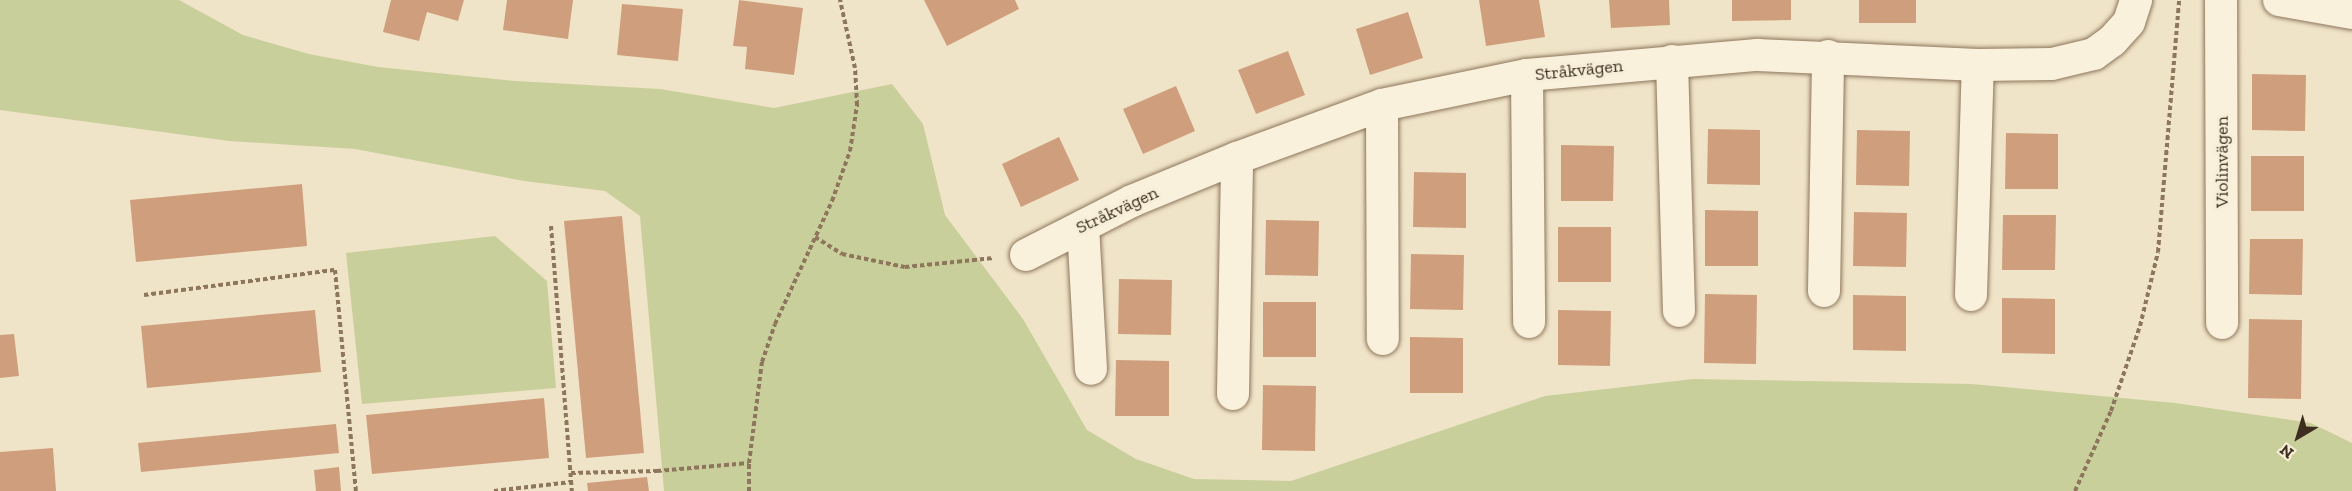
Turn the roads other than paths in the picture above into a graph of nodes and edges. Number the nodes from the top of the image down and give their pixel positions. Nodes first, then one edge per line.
1 (2136, 0) edge
2 (2221, 0) edge
3 (2279, 0) edge
4 (2352, 13) edge
5 (1828, 56) junction
6 (1672, 61) junction
7 (1978, 64) junction
8 (1527, 75) junction
9 (1382, 105) junction
10 (1237, 158) junction
11 (1083, 226) junction
12 (1026, 255) road end
13 (1824, 291) dead end
14 (1971, 296) dead end
15 (1679, 311) dead end
16 (1528, 322) dead end
17 (2222, 323) dead end
18 (1383, 339) dead end
19 (1091, 369) dead end
20 (1233, 394) dead end

1 - 7 street, Stråkvägen
2 - 17 street, Violinvägen
3 - 4 street
5 - 6 street, Stråkvägen
5 - 7 street, Stråkvägen
5 - 13 street
6 - 8 street, Stråkvägen
6 - 15 street
7 - 14 street
8 - 9 street, Stråkvägen
8 - 16 street
9 - 10 street, Stråkvägen
9 - 18 street
10 - 11 street, Stråkvägen
10 - 20 street
11 - 12 street, Stråkvägen
11 - 19 street

